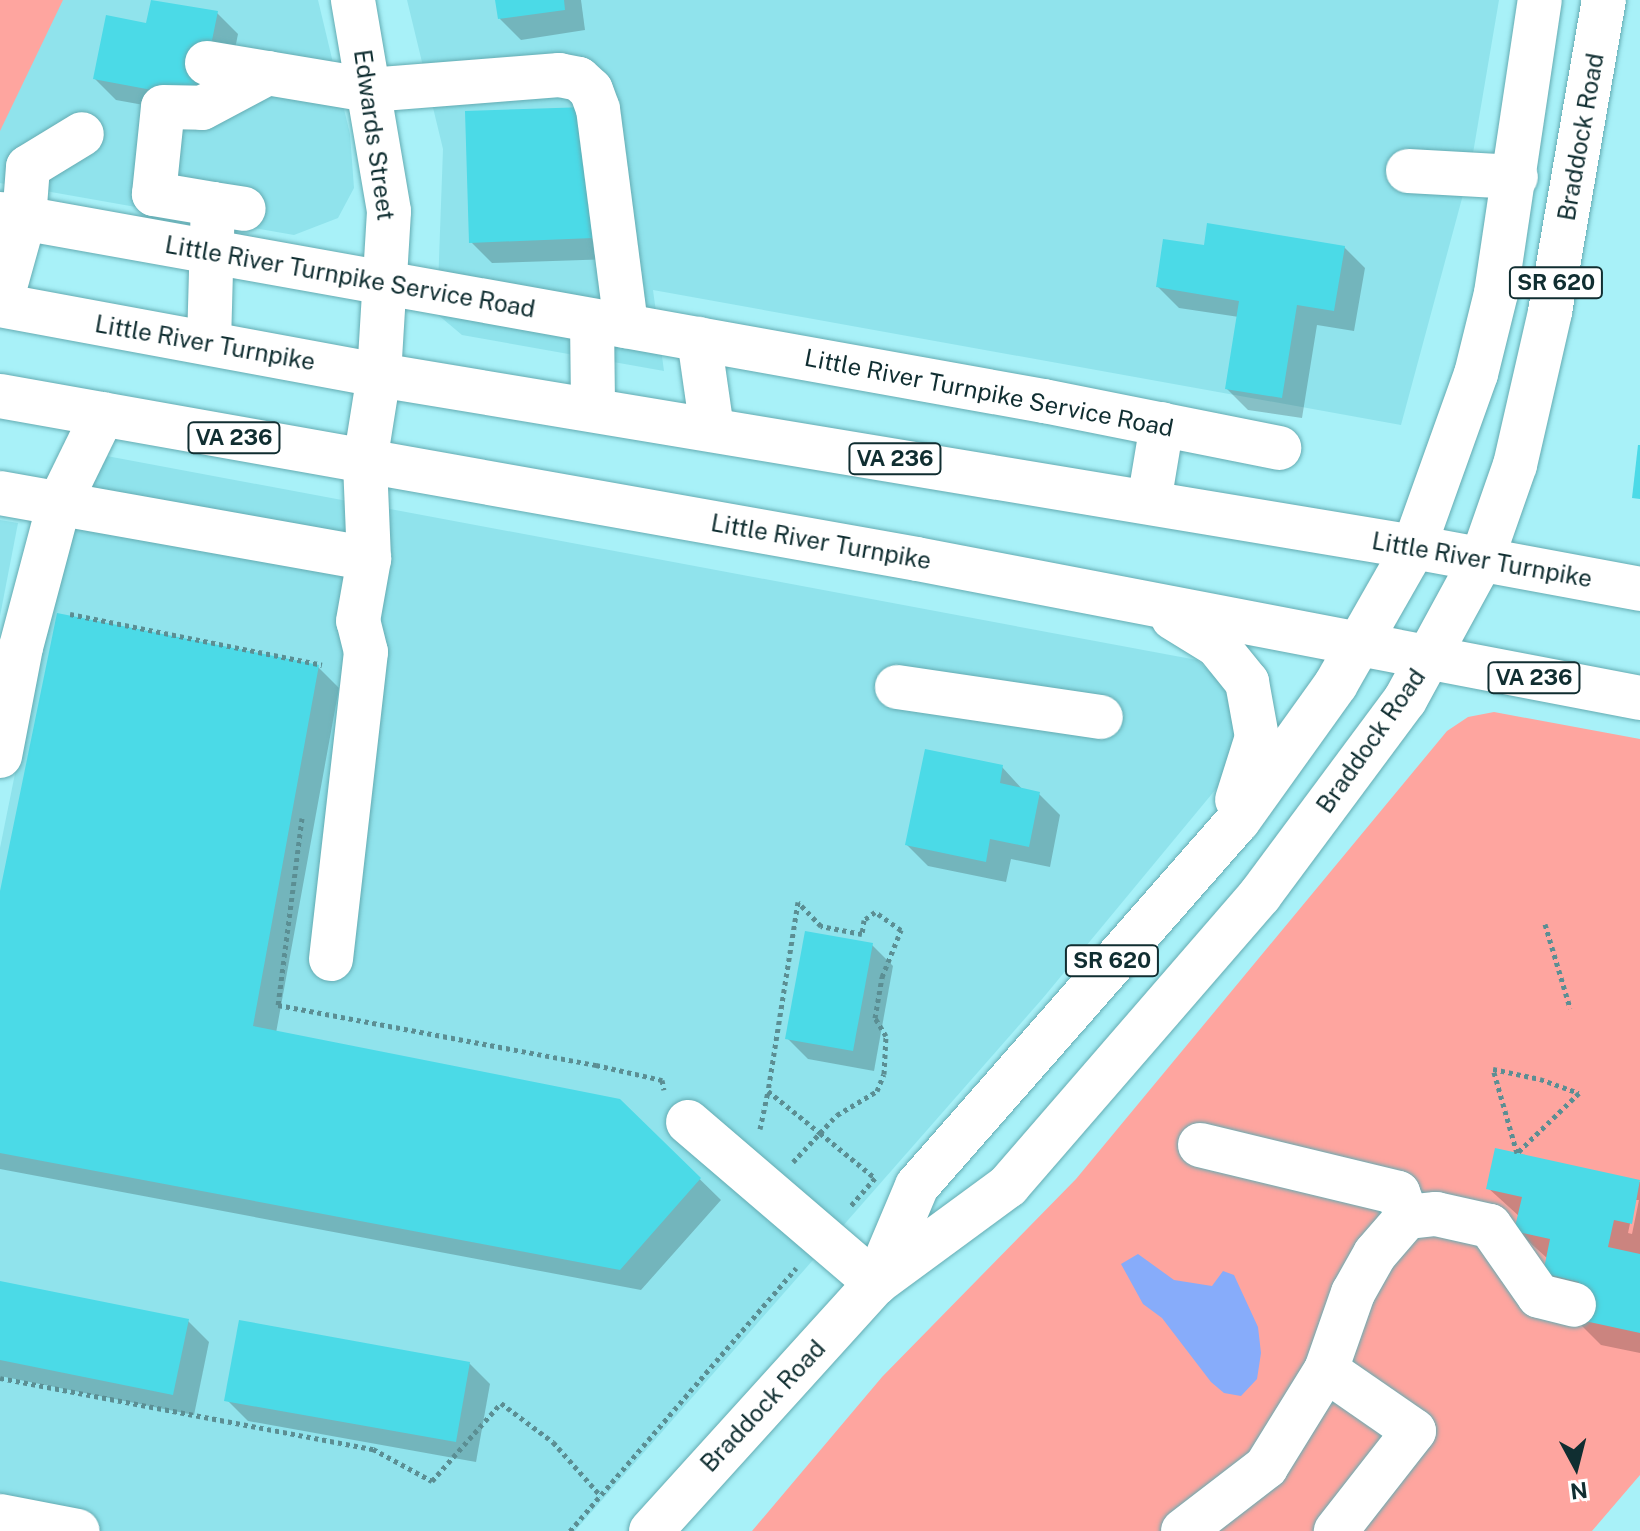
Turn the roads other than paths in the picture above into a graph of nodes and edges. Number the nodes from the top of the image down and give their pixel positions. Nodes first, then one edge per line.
1 (353, 0) edge
2 (1540, 0) edge
3 (1604, 0) edge
4 (207, 63) dead end
5 (268, 73) junction
6 (369, 90) junction
7 (82, 134) dead end
8 (1408, 171) dead end
9 (1516, 177) junction
10 (12, 216) edge
11 (212, 252) junction
12 (385, 285) junction
13 (0, 305) edge
14 (609, 323) junction
15 (699, 339) junction
16 (209, 343) junction
17 (379, 375) junction
18 (0, 396) edge
19 (593, 409) junction
20 (103, 414) junction
21 (1162, 424) junction
22 (712, 429) junction
23 (1279, 448) dead end
24 (365, 462) junction
25 (0, 493) edge
26 (1149, 502) junction
27 (59, 504) junction
28 (1414, 547) junction
29 (369, 559) junction
30 (1482, 559) junction
31 (1640, 589) edge
32 (1130, 600) junction
33 (1358, 644) junction
34 (1427, 659) junction
35 (897, 687) dead end
36 (1640, 698) edge
37 (1101, 717) dead end
38 (0, 756) edge
39 (1212, 850) junction
40 (331, 959) dead end
41 (688, 1122) dead end
42 (1200, 1145) dead end
43 (1512, 1173) road end
44 (1407, 1217) junction
45 (1464, 1221) junction
46 (876, 1283) junction
47 (1574, 1305) dead end
48 (1326, 1370) junction
49 (0, 1516) edge
50 (78, 1531) edge
51 (651, 1531) edge
52 (1183, 1531) edge
53 (1336, 1531) edge

1 - 6 main road, Edwards Street
2 - 9 main road, Braddock Road / SR 620
3 - 30 main road, Braddock Road / SR 620
4 - 5 main road
5 - 6 main road
5 - 11 main road
6 - 12 main road, Edwards Street
6 - 14 main road
7 - 10 main road
8 - 9 main road
9 - 28 main road, Braddock Road / SR 620
10 - 11 main road, Little River Turnpike Service Road
10 - 13 main road
11 - 12 main road, Little River Turnpike Service Road
11 - 16 main road
12 - 14 main road, Little River Turnpike Service Road
12 - 17 main road, Edwards Street
13 - 16 main road, Little River Turnpike / VA 236
14 - 15 main road, Little River Turnpike Service Road
14 - 19 main road
15 - 21 main road, Little River Turnpike Service Road
15 - 22 main road
16 - 17 main road, Little River Turnpike / VA 236
17 - 19 main road, Little River Turnpike / VA 236
17 - 24 main road, Edwards Street
18 - 20 main road, Little River Turnpike / VA 236
19 - 22 main road, Little River Turnpike / VA 236
20 - 24 main road, Little River Turnpike / VA 236
20 - 27 main road
21 - 23 main road, Little River Turnpike Service Road
21 - 26 main road
22 - 26 main road, Little River Turnpike / VA 236
24 - 29 main road
24 - 32 main road, Little River Turnpike / VA 236
25 - 27 main road
26 - 28 main road, Little River Turnpike / VA 236
27 - 29 main road
27 - 38 main road
28 - 30 main road, Little River Turnpike / VA 236
28 - 33 main road, Braddock Road / SR 620
29 - 40 main road
30 - 31 main road, Little River Turnpike / VA 236
30 - 34 main road, Braddock Road / SR 620
32 - 33 main road, Little River Turnpike / VA 236
32 - 39 main road
33 - 34 main road, Little River Turnpike / VA 236
33 - 39 main road, Braddock Road / SR 620
34 - 36 main road, Little River Turnpike / VA 236
34 - 46 main road, Braddock Road / SR 620
35 - 37 main road
39 - 46 main road, Braddock Road / SR 620
41 - 46 main road
42 - 44 main road
43 - 45 main road
44 - 45 main road
44 - 48 main road
45 - 47 main road
46 - 51 main road, Braddock Road / SR 620
48 - 52 main road
48 - 53 main road
49 - 50 main road

